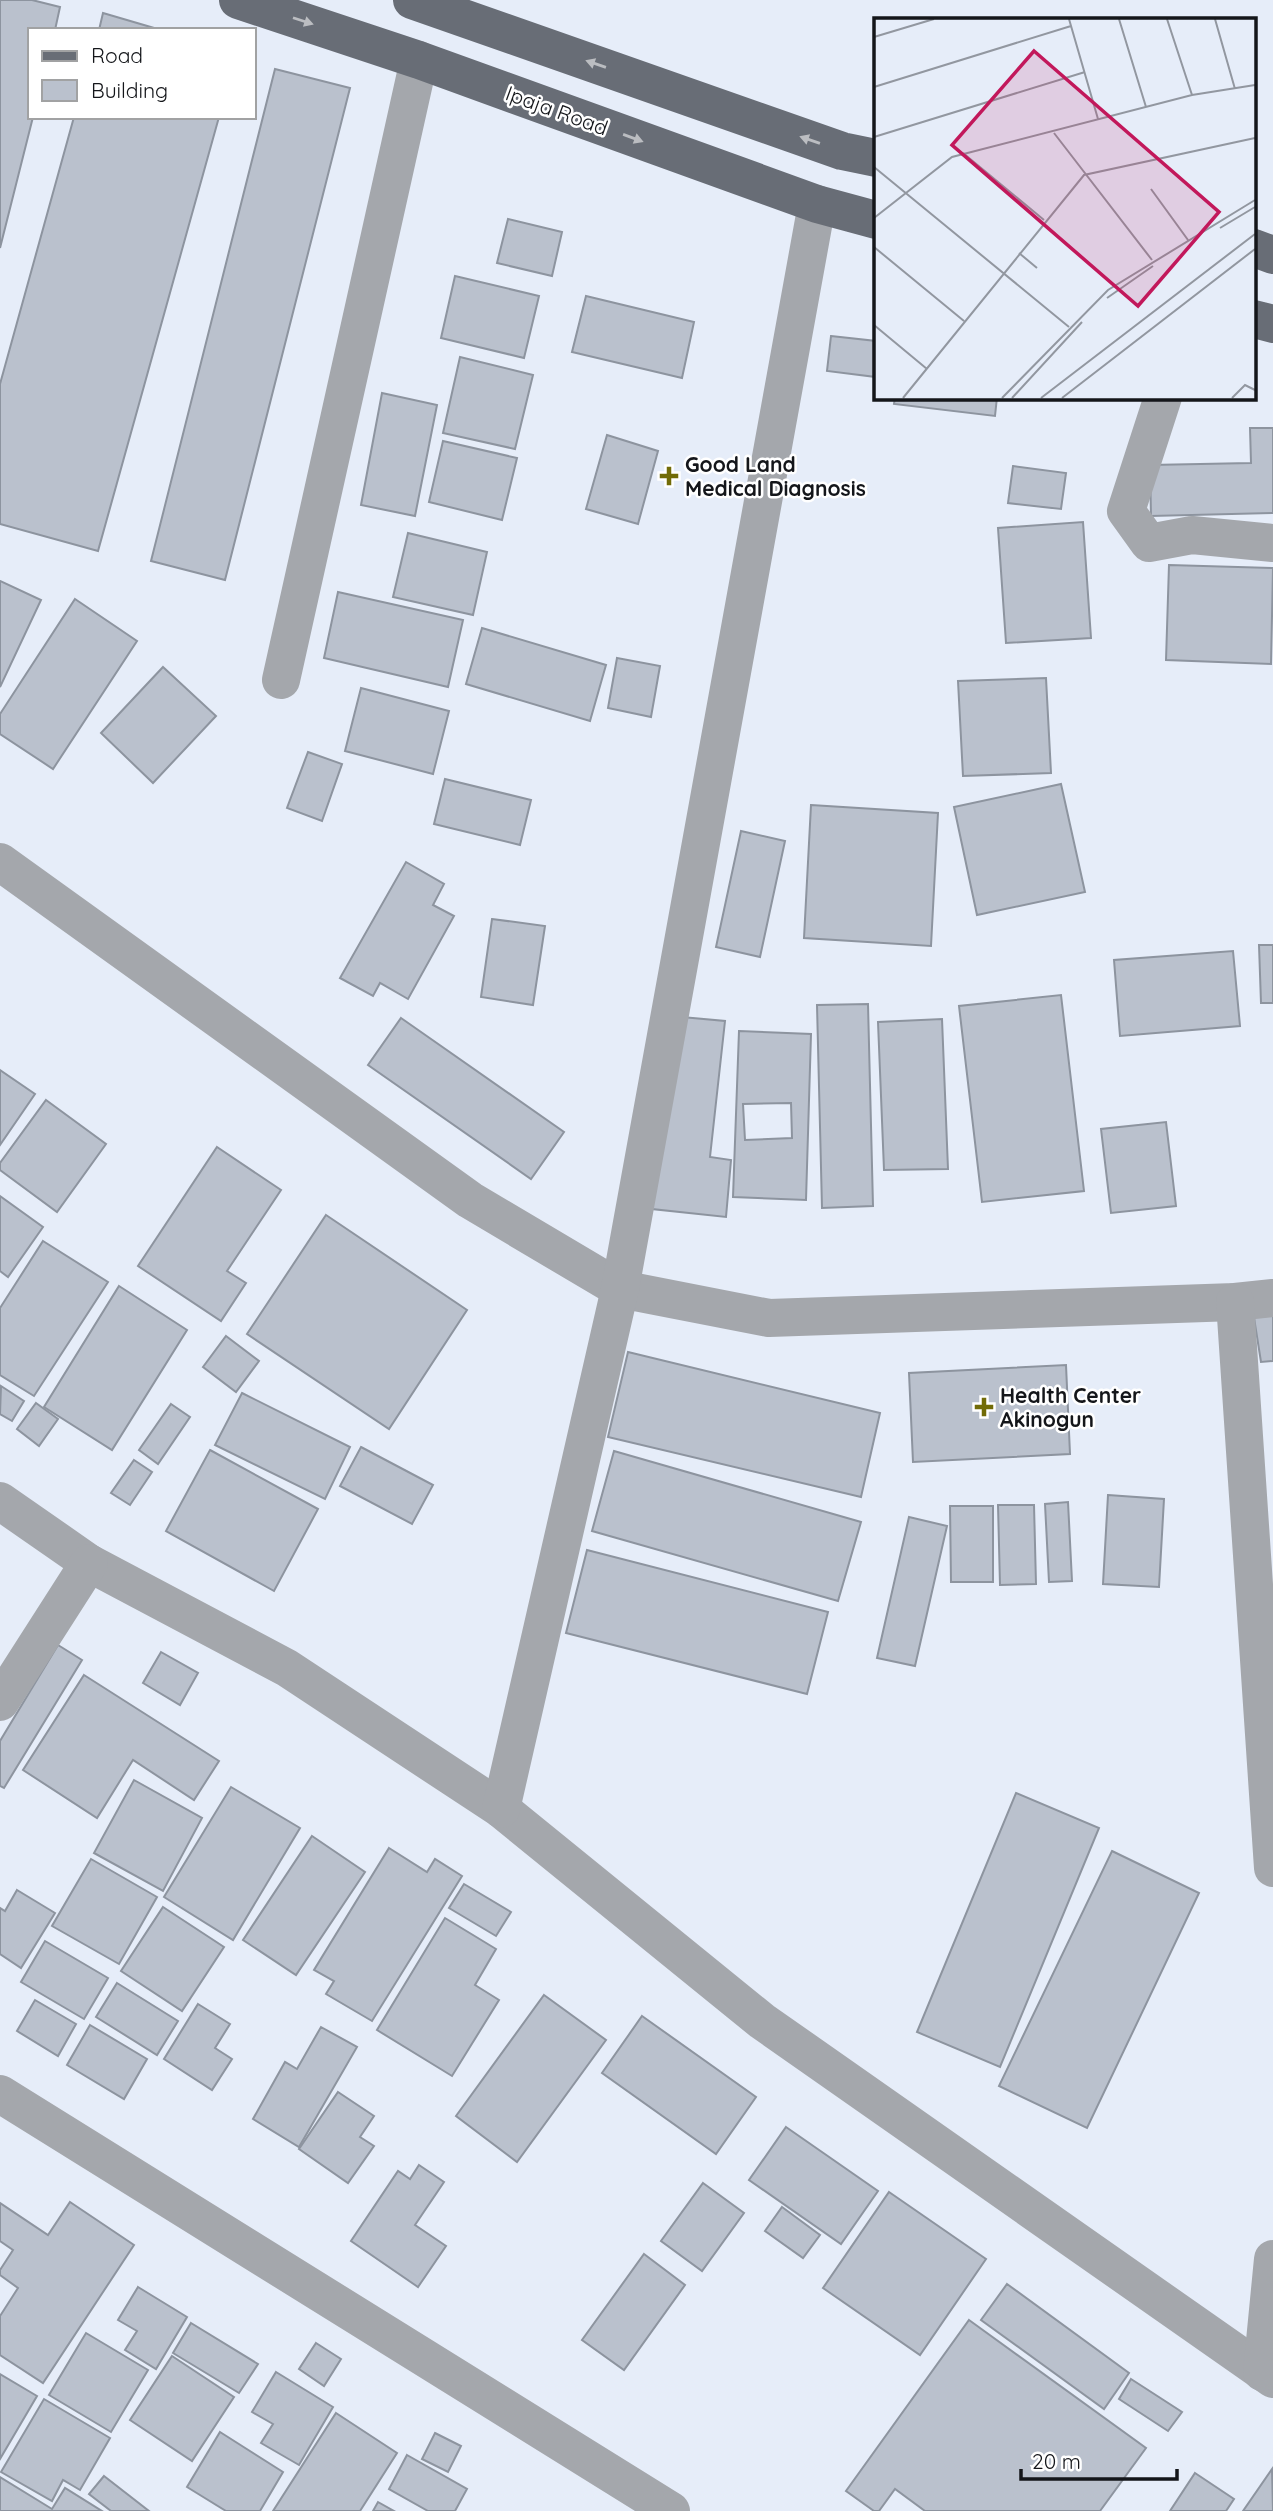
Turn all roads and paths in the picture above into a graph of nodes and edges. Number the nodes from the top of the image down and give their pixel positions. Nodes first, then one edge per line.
1 (238, 0) edge
2 (412, 0) edge
3 (419, 60) junction
4 (874, 158) edge
5 (817, 204) junction
6 (874, 219) edge
7 (1256, 249) edge
8 (1273, 255) edge
9 (1256, 320) edge
10 (1273, 324) edge
11 (1162, 399) edge
12 (1273, 543) edge
13 (281, 680) dead end
14 (0, 862) edge
15 (620, 1289) junction
16 (1273, 1298) edge
17 (1235, 1302) junction
18 (0, 1501) edge
19 (89, 1563) junction
20 (0, 1702) edge
21 (501, 1809) junction
22 (1273, 1868) edge
23 (0, 2094) edge
24 (1273, 2259) edge
25 (1267, 2375) edge
26 (671, 2511) edge

1 -> 3 main road, Ipaja Road
4 -> 2 main road
3 -> 5 main road, Ipaja Road
3 - 13 street
5 - 6 main road, Ipaja Road
5 - 15 street
7 - 8 main road
9 - 10 main road
11 - 12 street
14 - 15 street
15 - 17 street
15 - 21 street
16 - 17 street
17 - 22 street
18 - 19 street
19 - 20 street
19 - 21 street
21 - 25 street
23 - 26 street
24 - 25 street

